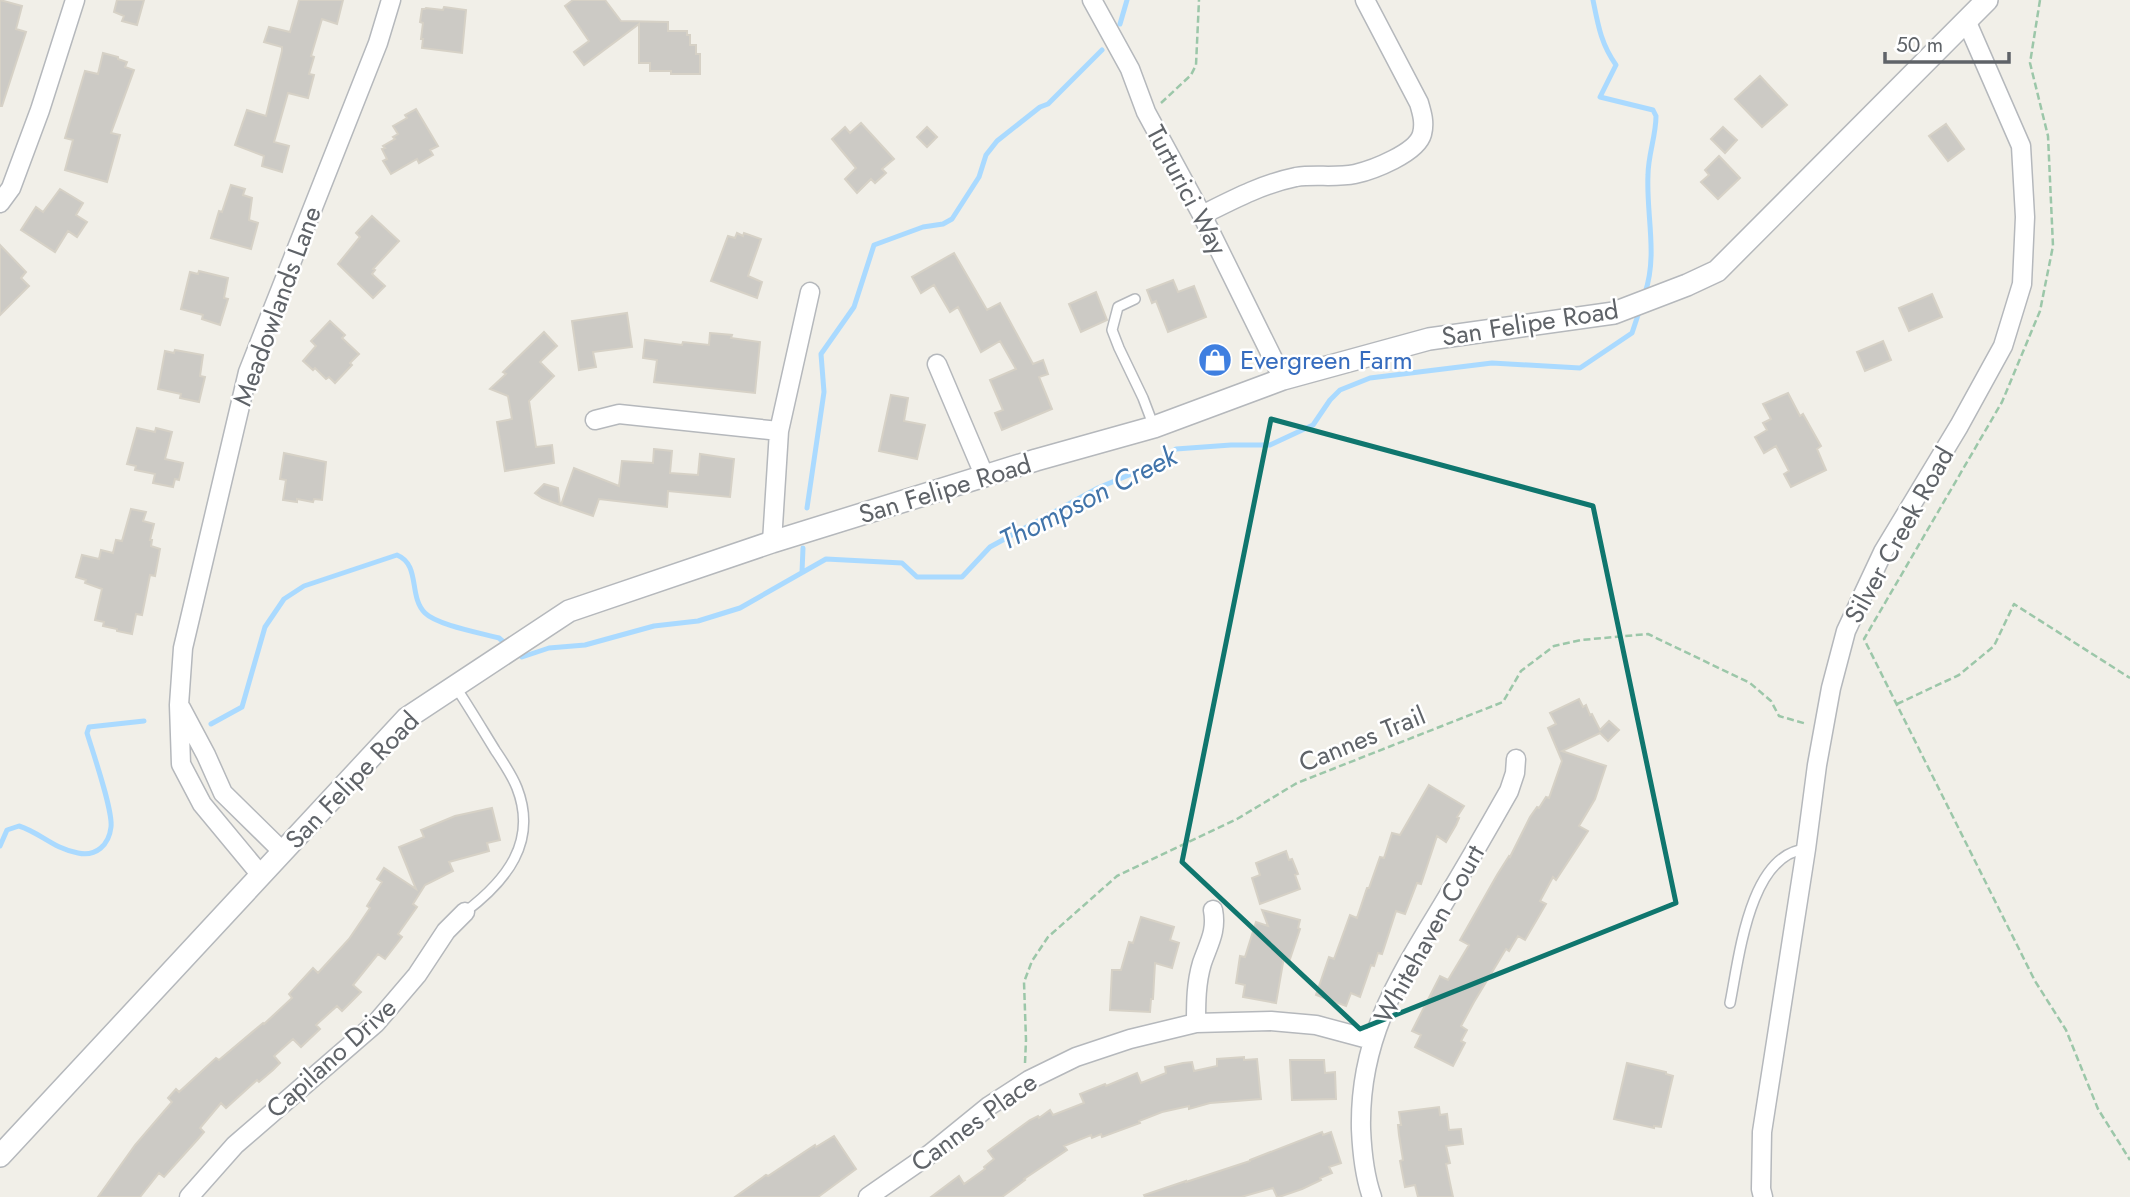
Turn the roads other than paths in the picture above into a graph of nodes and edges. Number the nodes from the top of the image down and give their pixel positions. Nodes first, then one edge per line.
1 (75, 0) edge
2 (391, 0) edge
3 (1092, 0) edge
4 (1365, 0) edge
5 (1987, 0) edge
6 (1966, 20) junction
7 (0, 204) edge
8 (1202, 215) junction
9 (810, 292) dead end
10 (1135, 299) dead end
11 (937, 364) dead end
12 (1283, 379) junction
13 (594, 420) dead end
14 (1154, 427) junction
15 (779, 431) junction
16 (985, 477) junction
17 (772, 542) junction
18 (455, 685) junction
19 (179, 705) junction
20 (1516, 759) dead end
21 (1806, 849) junction
22 (282, 851) junction
23 (260, 874) junction
24 (1213, 910) dead end
25 (464, 912) joint
26 (1730, 1003) dead end
27 (1196, 1023) junction
28 (1372, 1040) junction
29 (0, 1156) edge
30 (1369, 1196) edge
31 (190, 1197) edge
32 (869, 1197) edge
33 (1763, 1197) edge

1 - 7 street
2 - 19 street, Meadowlands Lane
3 - 8 street, Turturici Way
4 - 8 street
5 - 6 street, San Felipe Road
6 - 12 street, San Felipe Road
6 - 21 street, Silver Creek Road
8 - 12 street, Turturici Way
9 - 15 street
10 - 14 lane
11 - 16 street
12 - 14 street, San Felipe Road
13 - 15 street
14 - 16 street, San Felipe Road
15 - 17 street
16 - 17 street, San Felipe Road
17 - 18 street, San Felipe Road
18 - 22 street, San Felipe Road
18 - 25 lane
19 - 22 street
19 - 23 street, Meadowlands Lane
20 - 28 street, Whitehaven Court
21 - 26 lane
21 - 33 street, Silver Creek Road
22 - 23 street, San Felipe Road
23 - 29 street, San Felipe Road
24 - 27 street
25 - 31 street, Capilano Drive
27 - 28 street, Cannes Place
27 - 32 street, Cannes Place
28 - 30 street, Whitehaven Court

